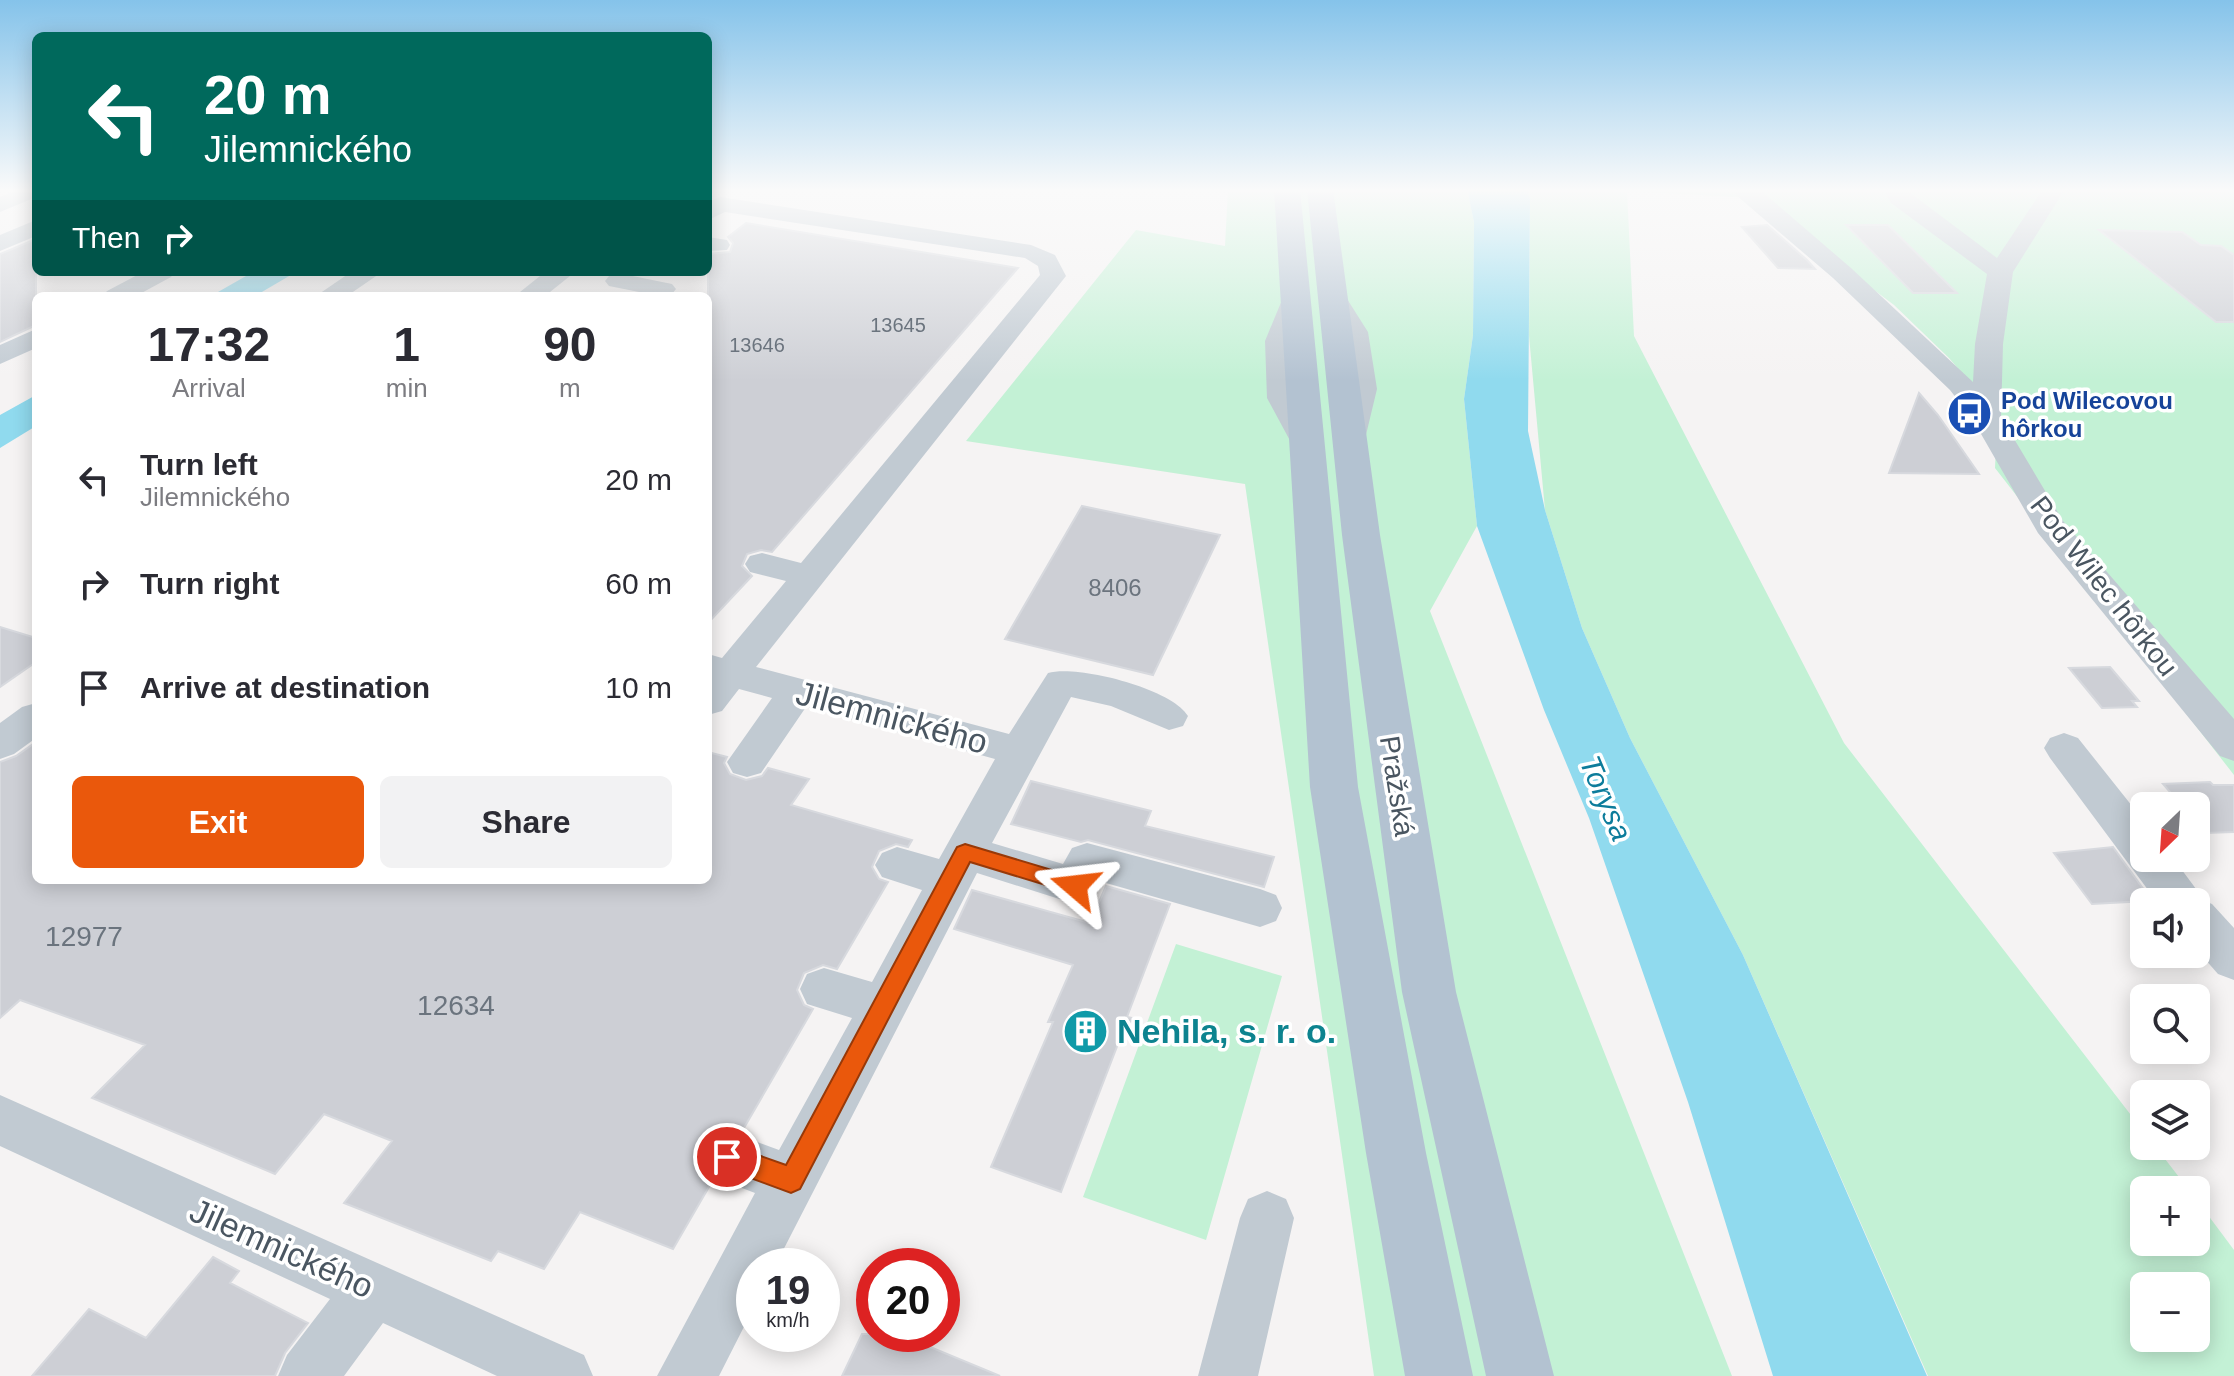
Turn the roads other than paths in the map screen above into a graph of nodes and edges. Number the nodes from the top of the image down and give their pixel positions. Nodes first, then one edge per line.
1 (1034, 253) edge
2 (1303, 253) edge
3 (1316, 253) edge
4 (1819, 253) edge
5 (1974, 253) edge
6 (2012, 253) edge
7 (2000, 272) junction
8 (154, 276) edge
9 (374, 276) edge
10 (556, 276) edge
11 (617, 282) edge
12 (663, 289) dead end
13 (124, 292) edge
14 (338, 292) edge
15 (534, 292) edge
16 (1314, 298) junction
17 (32, 339) edge
18 (0, 356) edge
19 (1986, 417) junction
20 (1328, 441) junction
21 (762, 564) dead end
22 (811, 576) junction
23 (716, 680) edge
24 (797, 691) junction
25 (1169, 716) dead end
26 (32, 720) edge
27 (0, 744) edge
28 (2234, 746) edge
29 (2064, 748) dead end
30 (1019, 751) junction
31 (747, 762) dead end
32 (2130, 835) edge
33 (897, 865) dead end
34 (957, 866) junction
35 (2159, 872) edge
36 (2172, 888) edge
37 (1260, 908) dead end
38 (2210, 933) edge
39 (2234, 960) edge
40 (824, 989) dead end
41 (883, 1007) junction
42 (0, 1120) edge
43 (727, 1157) dead end
44 (791, 1180) junction
45 (1267, 1218) dead end
46 (373, 1290) junction
47 (308, 1376) edge
48 (563, 1376) edge
49 (687, 1376) edge
50 (1228, 1376) edge
51 (1439, 1376) edge
52 (1520, 1376) edge

1 - 22 street, Jilemnického
2 - 16 main road, Pražská
3 - 16 main road, Pražská
4 - 19 street, Pod Wilec hôrkou
5 - 7 street
6 - 7 street
7 - 19 street
8 - 13 street
9 - 14 street
10 - 15 street
11 - 12 street
16 - 20 main road, Pražská
16 - 20 street
17 - 18 street
19 - 28 street, Pod Wilec hôrkou
20 - 51 main road, Pražská
20 - 52 main road, Pražská
21 - 22 street
22 - 23 street, Jilemnického
23 - 24 street, Jilemnického
24 - 30 street, Jilemnického
24 - 31 street
25 - 30 street
26 - 27 street
29 - 32 street
30 - 34 street, Jilemnického
33 - 34 street
34 - 37 street
34 - 41 street, Jilemnického
35 - 36 street
38 - 39 street
40 - 41 street
41 - 44 street, Jilemnického
42 - 46 street, Jilemnického
43 - 44 street
44 - 49 street, Jilemnického
45 - 50 street
46 - 47 street
46 - 48 street, Jilemnického

